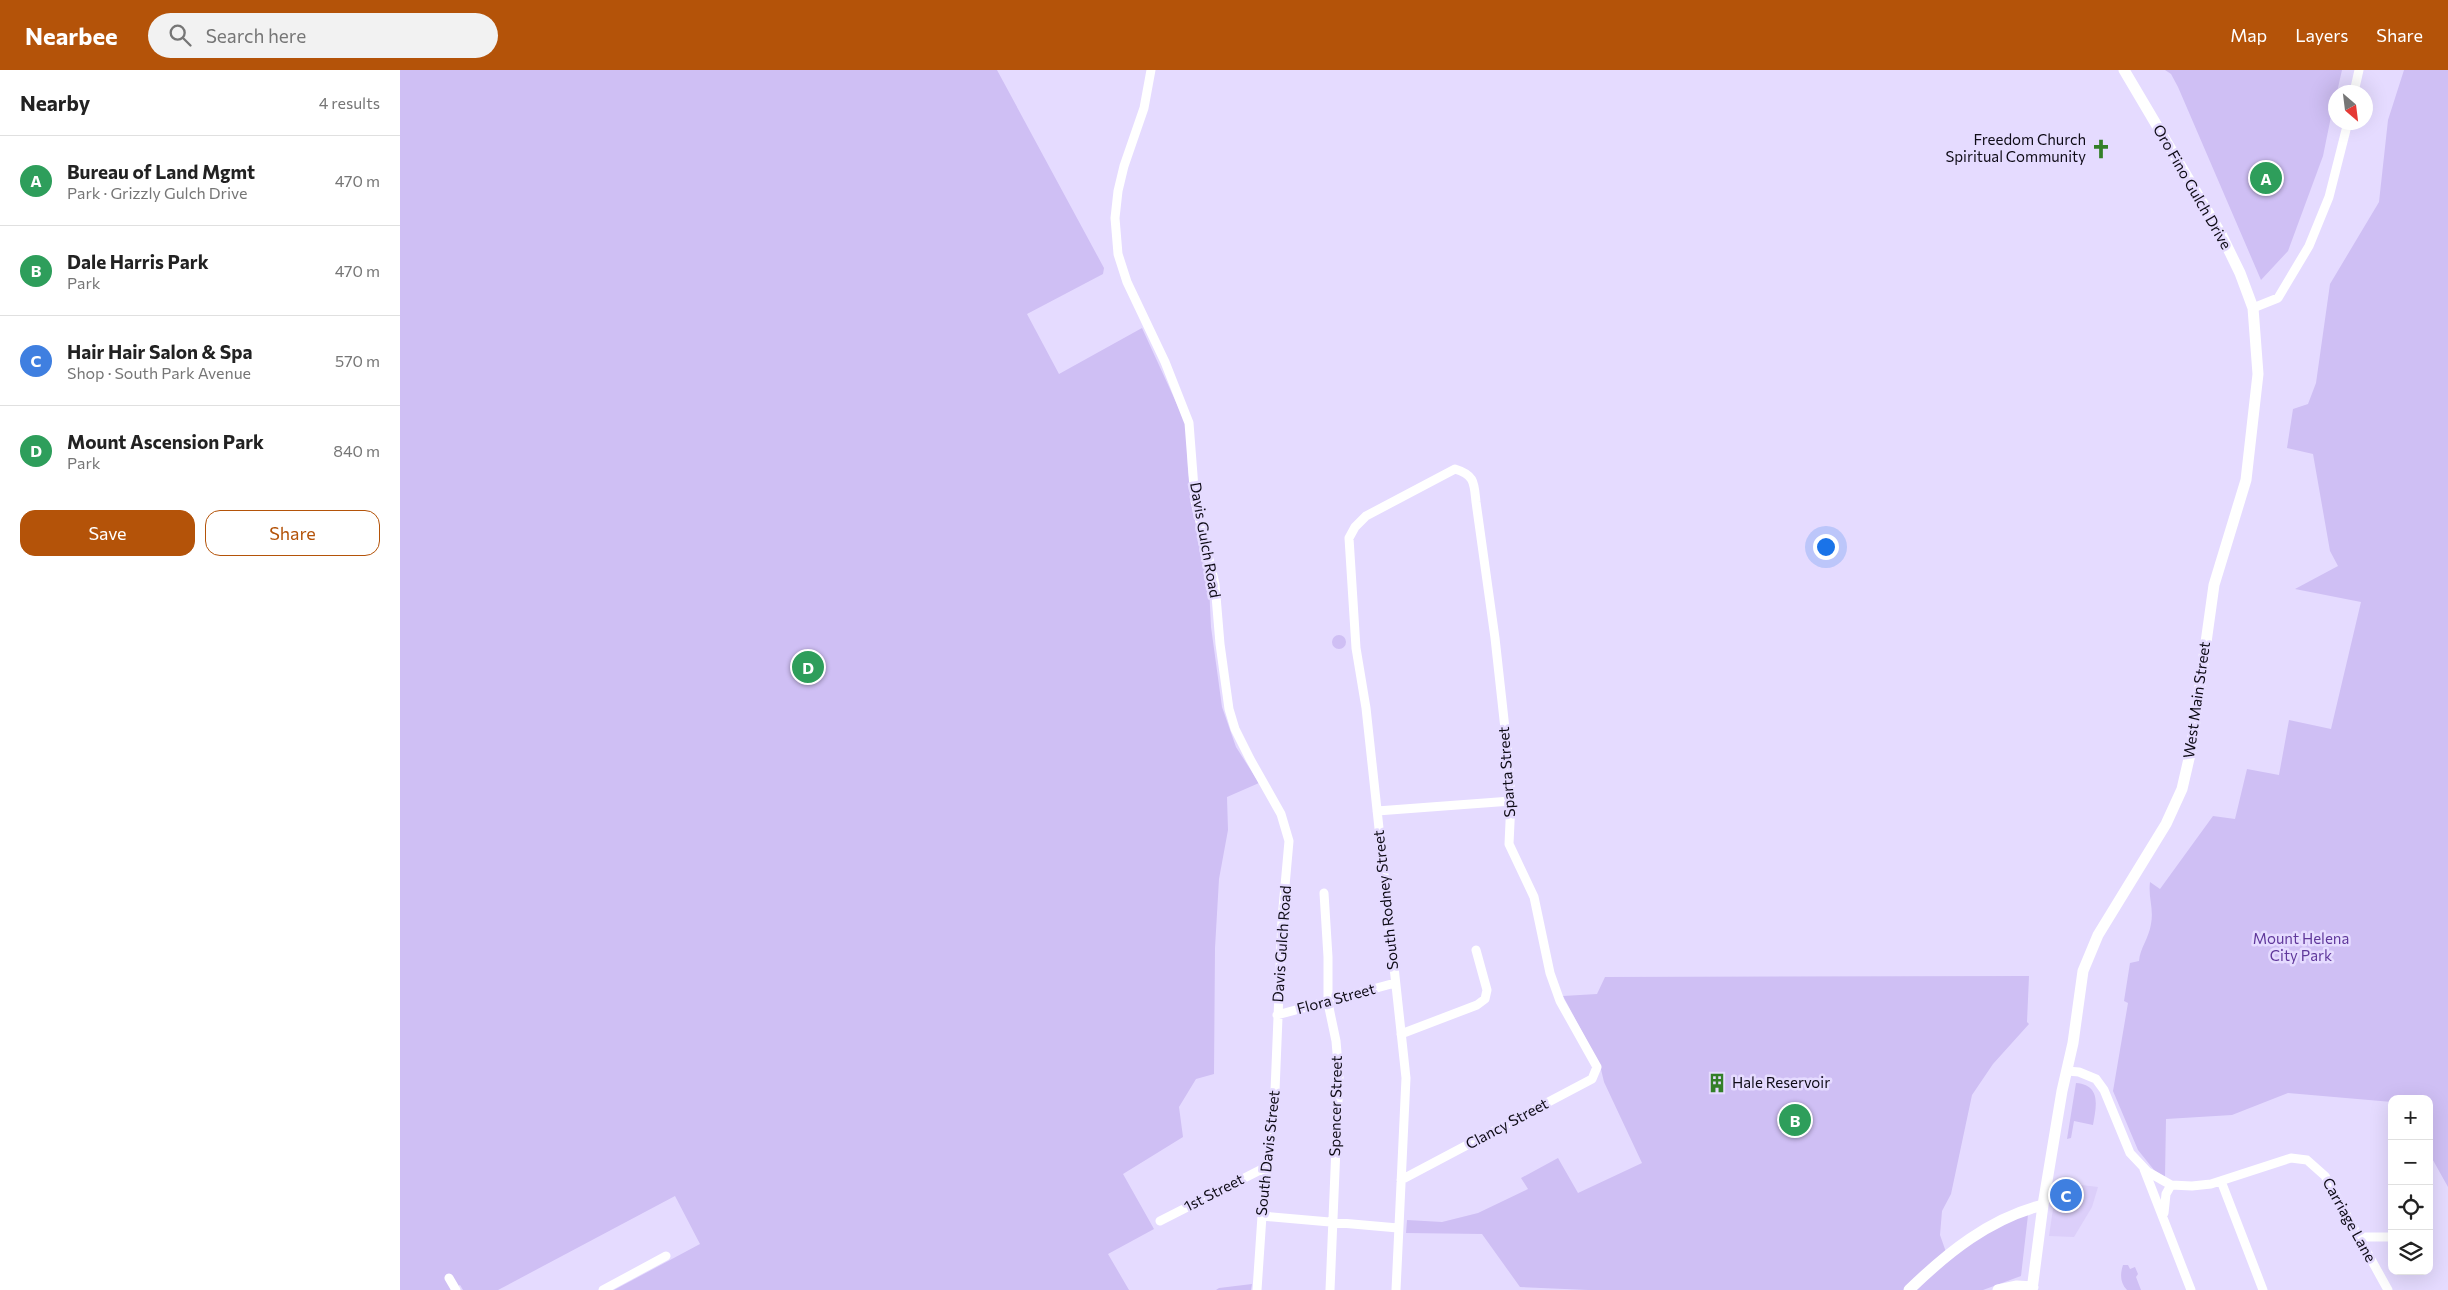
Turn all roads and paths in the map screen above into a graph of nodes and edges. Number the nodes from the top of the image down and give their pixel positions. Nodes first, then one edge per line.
1 (1151, 70) edge
2 (2124, 70) edge
3 (2359, 70) edge
4 (2356, 85) edge
5 (2346, 130) edge
6 (2253, 308) junction
7 (1366, 516) joint
8 (1511, 802) junction
9 (1377, 811) junction
10 (1324, 893) dead end
11 (1476, 950) dead end
12 (1395, 983) junction
13 (1328, 1003) junction
14 (1277, 1016) junction
15 (1401, 1034) junction
16 (1592, 1058) joint
17 (2067, 1070) junction
18 (1268, 1166) junction
19 (2143, 1168) junction
20 (1402, 1180) junction
21 (2221, 1181) junction
22 (2171, 1185) junction
23 (2043, 1206) junction
24 (1262, 1216) junction
25 (1160, 1221) dead end
26 (2165, 1221) junction
27 (1333, 1223) junction
28 (1398, 1228) junction
29 (2388, 1237) edge
30 (2360, 1238) junction
31 (666, 1256) dead end
32 (449, 1278) dead end
33 (2032, 1288) edge
34 (456, 1290) edge
35 (603, 1290) edge
36 (1248, 1290) edge
37 (1258, 1290) edge
38 (1330, 1290) edge
39 (1396, 1290) edge
40 (1909, 1290) edge
41 (1998, 1290) edge
42 (2191, 1290) edge
43 (2263, 1290) edge
44 (2388, 1290) edge

1 - 14 street, Davis Gulch Road
2 - 6 street, Oro Fino Gulch Drive
3 - 4 street
5 - 6 street
6 - 17 street, West Main Street
7 - 8 street, Sparta Street
7 - 9 street, South Rodney Street
8 - 9 street
8 - 16 street, Sparta Street
9 - 12 street, South Rodney Street
10 - 13 street, Spencer Street
11 - 15 street
12 - 13 street, Flora Street
12 - 15 street, South Rodney Street
13 - 14 street, Flora Street
13 - 27 street, Spencer Street
14 - 18 street, South Davis Street
15 - 20 street, South Rodney Street
16 - 20 street, Clancy Street
17 - 19 street
17 - 23 street, West Main Street
18 - 24 street, South Davis Street
18 - 25 street, 1st Street
19 - 22 street
19 - 26 street
20 - 28 street, South Rodney Street
21 - 22 street, Carriage Lane
21 - 30 street, Carriage Lane
21 - 43 street
22 - 26 street
23 - 33 street, West Main Street
23 - 40 street
24 - 27 street
24 - 37 street, South Davis Street
26 - 42 street
27 - 28 street
27 - 38 street, Spencer Street
28 - 39 street, South Rodney Street
29 - 30 street
30 - 44 street, Carriage Lane
31 - 35 street
32 - 34 street
33 - 41 street
36 - 37 street

